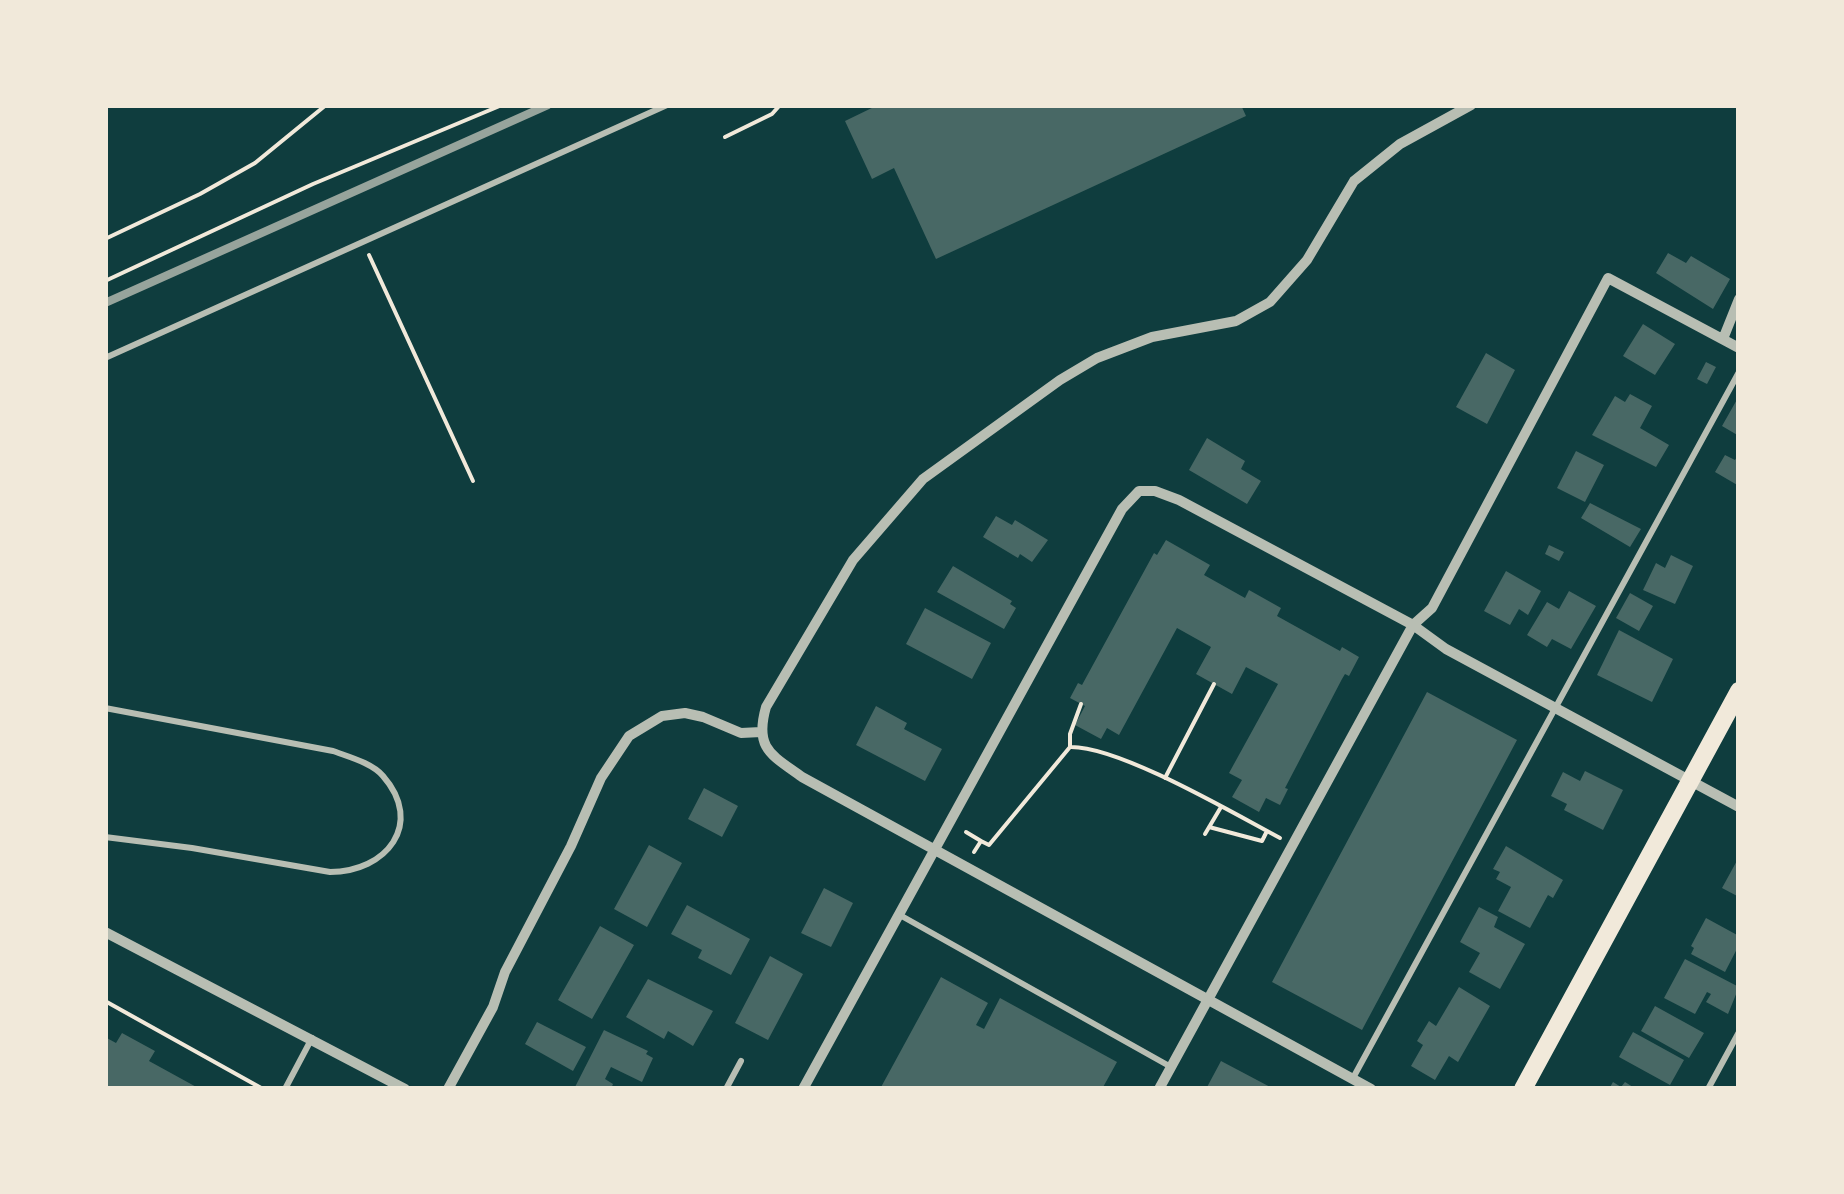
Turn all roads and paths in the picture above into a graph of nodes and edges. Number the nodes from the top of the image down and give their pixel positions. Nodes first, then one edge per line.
1 (326, 105) edge
2 (502, 105) edge
3 (667, 105) edge
4 (780, 105) edge
5 (1471, 105) edge
6 (725, 138) dead end
7 (105, 238) edge
8 (362, 242) junction
9 (105, 281) edge
10 (1739, 299) edge
11 (1723, 339) junction
12 (1739, 348) edge
13 (105, 358) edge
14 (1739, 372) edge
15 (473, 481) dead end
16 (1414, 625) junction
17 (1214, 684) dead end
18 (1739, 691) edge
19 (1081, 704) dead end
20 (105, 708) edge
21 (1556, 708) junction
22 (761, 732) junction
23 (1070, 747) junction
24 (1164, 778) junction
25 (1690, 780) junction
26 (1220, 807) junction
27 (1739, 807) edge
28 (948, 822) junction
29 (1209, 827) junction
30 (1205, 834) dead end
31 (105, 838) edge
32 (981, 841) junction
33 (933, 851) junction
34 (966, 869) junction
35 (898, 914) junction
36 (105, 932) edge
37 (1208, 1000) junction
38 (105, 1001) edge
39 (1739, 1032) edge
40 (312, 1038) junction
41 (741, 1060) dead end
42 (1171, 1067) junction
43 (1352, 1079) junction
44 (263, 1089) edge
45 (285, 1089) edge
46 (405, 1089) edge
47 (448, 1089) edge
48 (726, 1089) edge
49 (803, 1089) edge
50 (1158, 1089) edge
51 (1371, 1089) edge
52 (1523, 1089) edge
53 (1708, 1089) edge

1 - 7 path
2 - 9 path
3 - 8 lane
4 - 6 path
5 - 22 street
8 - 13 lane
8 - 15 path
10 - 11 street
11 - 12 street
11 - 16 street
14 - 21 lane
16 - 21 street
16 - 28 street
16 - 37 street
17 - 24 path
18 - 25 main road
19 - 23 path
20 - 31 lane
21 - 25 street
21 - 43 lane
22 - 33 street
22 - 47 street
23 - 24 path
23 - 32 path
24 - 26 path
25 - 27 street
25 - 52 main road
26 - 29 path
26 - 29 path
28 - 32 path
28 - 33 street
29 - 30 path
32 - 34 path
33 - 34 street
33 - 35 street
34 - 37 street
35 - 42 lane
35 - 49 street
36 - 40 street
37 - 42 street
37 - 43 street
38 - 44 path
39 - 53 lane
40 - 45 lane
40 - 46 street
41 - 48 lane
42 - 50 street
43 - 51 street

